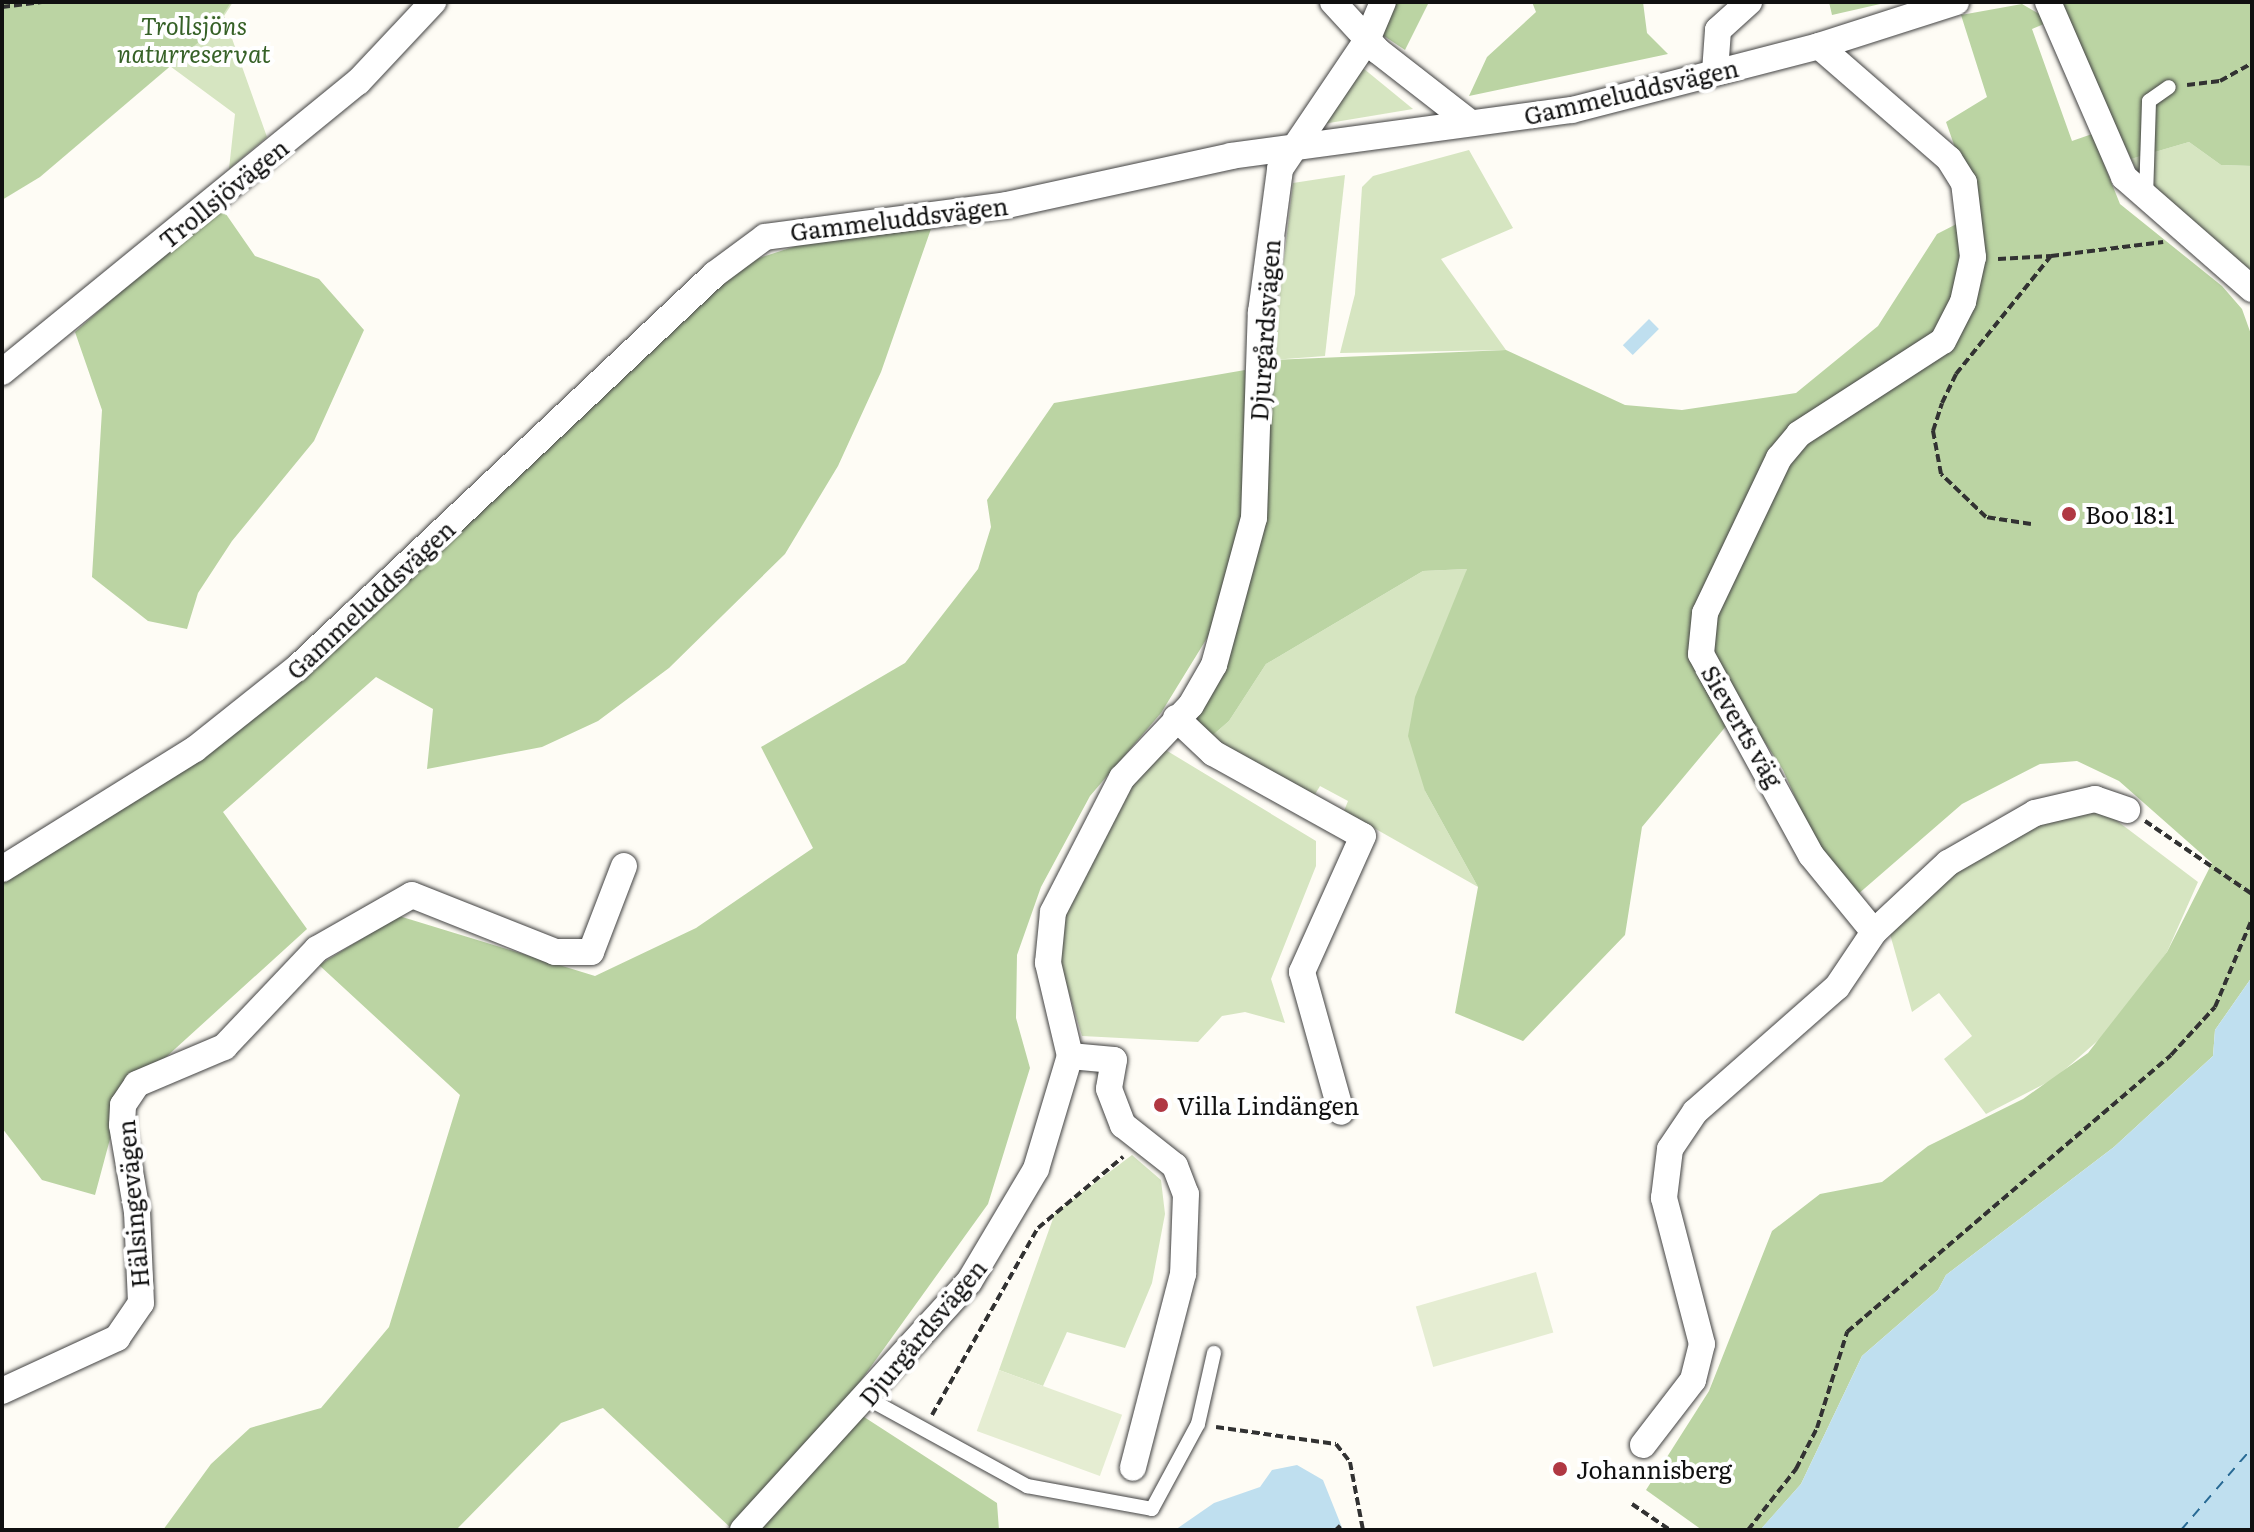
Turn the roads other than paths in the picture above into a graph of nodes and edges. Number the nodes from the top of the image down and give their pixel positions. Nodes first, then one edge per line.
1 (433, 2) edge
2 (1333, 2) edge
3 (1383, 2) edge
4 (1749, 2) edge
5 (1956, 2) edge
6 (2048, 2) edge
7 (1367, 40) junction
8 (1819, 46) junction
9 (1715, 72) junction
10 (2169, 87) road end
11 (1468, 121) junction
12 (1286, 151) junction
13 (2146, 201) junction
14 (2252, 289) edge
15 (2, 372) edge
16 (1176, 718) junction
17 (2127, 810) road end
18 (624, 866) dead end
19 (2, 869) edge
20 (1874, 932) junction
21 (1070, 1056) junction
22 (1341, 1112) dead end
23 (1214, 1353) dead end
24 (2, 1391) edge
25 (867, 1398) junction
26 (1643, 1445) dead end
27 (1133, 1468) dead end
28 (743, 1530) edge

1 - 15 street, Trollsjövägen
2 - 7 street
3 - 7 street, Djurgårdsvägen
4 - 9 street
5 - 8 street, Gammeluddsvägen
6 - 13 street
7 - 11 street
7 - 12 street, Djurgårdsvägen
8 - 9 street, Gammeluddsvägen
8 - 20 street, Sieverts väg
9 - 11 street, Gammeluddsvägen
10 - 13 lane
11 - 12 street, Gammeluddsvägen
12 - 16 street, Djurgårdsvägen
12 - 19 street, Gammeluddsvägen
13 - 14 street
16 - 21 street, Djurgårdsvägen
16 - 22 street
17 - 20 street
18 - 24 street, Hälsingevägen
20 - 26 street
21 - 25 street, Djurgårdsvägen
21 - 27 street
23 - 25 lane
25 - 28 street, Djurgårdsvägen

